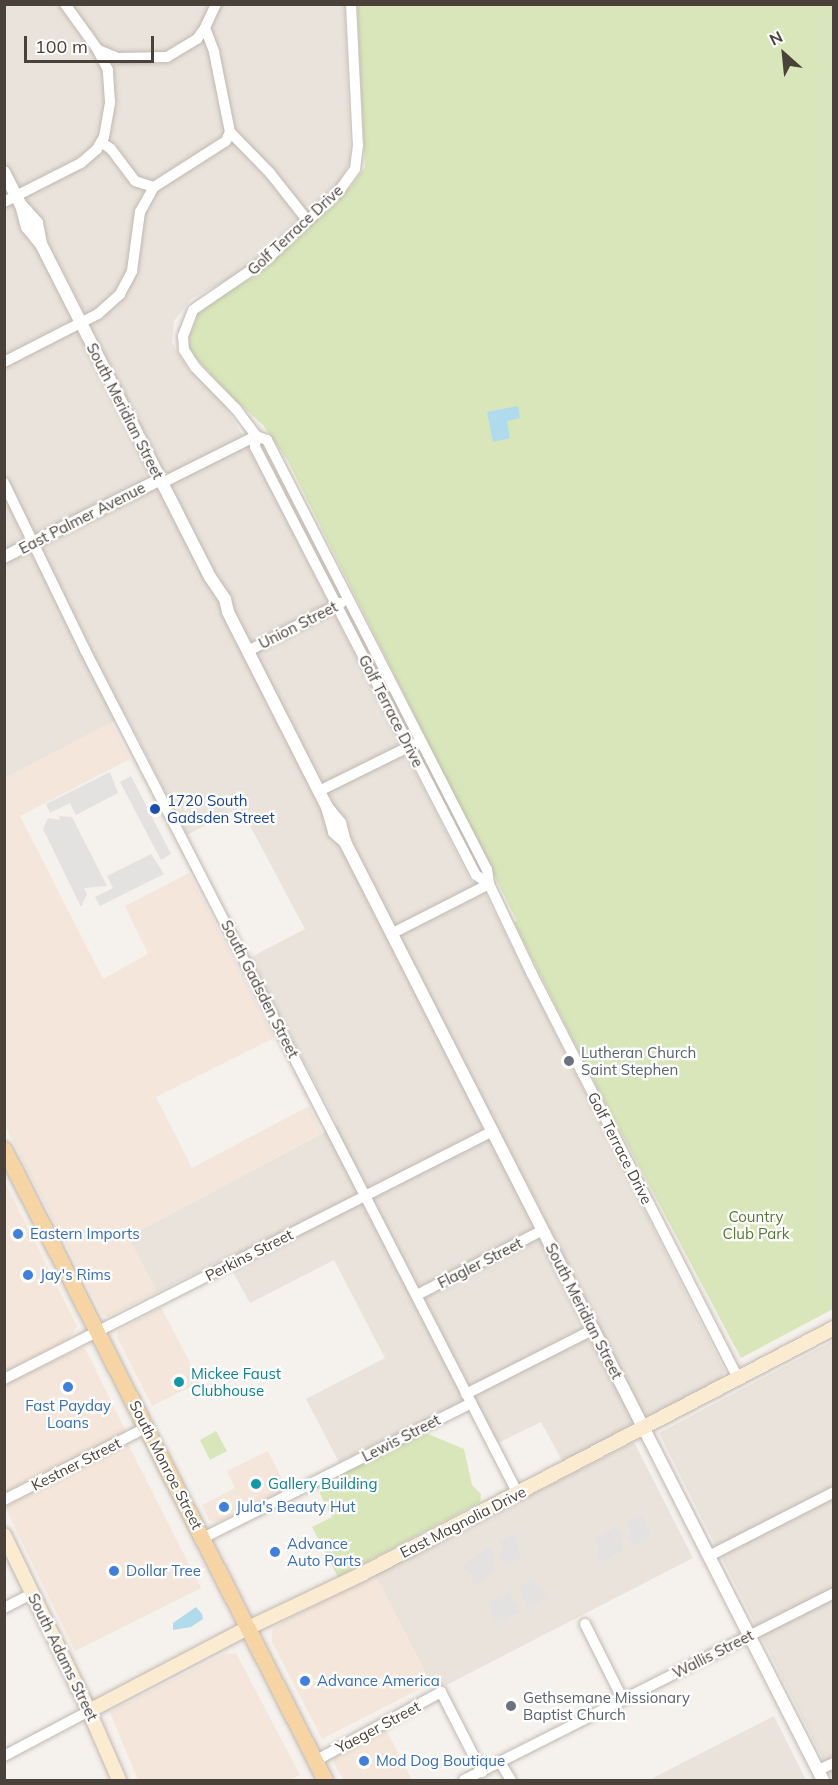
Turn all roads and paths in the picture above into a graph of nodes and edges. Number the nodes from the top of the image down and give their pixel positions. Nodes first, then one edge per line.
1 (65, 4) edge
2 (216, 4) edge
3 (351, 4) edge
4 (205, 28) junction
5 (98, 50) junction
6 (230, 132) junction
7 (101, 142) junction
8 (4, 172) edge
9 (154, 187) junction
10 (19, 200) junction
11 (4, 202) edge
12 (307, 220) junction
13 (80, 323) junction
14 (4, 362) edge
15 (256, 436) junction
16 (161, 481) junction
17 (4, 483) edge
18 (34, 542) junction
19 (4, 557) edge
20 (349, 600) junction
21 (337, 606) junction
22 (248, 651) junction
23 (421, 741) junction
24 (409, 746) junction
25 (319, 791) junction
26 (489, 884) junction
27 (392, 934) junction
28 (493, 1131) junction
29 (4, 1149) edge
30 (366, 1195) junction
31 (543, 1230) junction
32 (417, 1295) junction
33 (834, 1328) edge
34 (594, 1329) junction
35 (98, 1332) junction
36 (738, 1378) junction
37 (4, 1379) edge
38 (469, 1399) junction
39 (147, 1428) junction
40 (644, 1429) junction
41 (834, 1492) edge
42 (518, 1494) junction
43 (4, 1500) edge
44 (4, 1535) edge
45 (203, 1538) junction
46 (709, 1556) junction
47 (834, 1593) edge
48 (32, 1594) junction
49 (4, 1608) edge
50 (585, 1624) dead end
51 (248, 1628) junction
52 (750, 1635) junction
53 (623, 1700) junction
54 (90, 1711) junction
55 (4, 1756) edge
56 (315, 1761) junction
57 (500, 1762) junction
58 (834, 1763) edge
59 (482, 1772) junction
60 (821, 1775) edge
61 (119, 1780) edge
62 (325, 1780) edge
63 (465, 1780) edge
64 (511, 1780) edge

1 - 5 street
2 - 4 street
3 - 12 street, Golf Terrace Drive
4 - 5 street
4 - 6 street
5 - 7 street
6 - 9 street
6 - 12 street
7 - 9 street
7 - 10 street
8 - 10 street, South Meridian Street
9 - 13 street
10 - 11 street
10 - 13 street, South Meridian Street
12 - 15 street, Golf Terrace Drive
13 - 14 street
13 - 16 street, South Meridian Street
15 - 16 street, East Palmer Avenue
15 - 20 street, Golf Terrace Drive
15 - 21 street, Golf Terrace Drive
16 - 18 street, East Palmer Avenue
16 - 22 street, South Meridian Street
17 - 18 street, South Gadsden Street
18 - 19 street, East Palmer Avenue
18 - 30 street, South Gadsden Street
20 - 21 street, Union Street
20 - 23 street, Golf Terrace Drive
21 - 22 street, Union Street
21 - 24 street, Golf Terrace Drive
22 - 25 street, South Meridian Street
23 - 24 street
23 - 26 street, Golf Terrace Drive
24 - 25 street
24 - 26 street, Golf Terrace Drive
25 - 27 street, South Meridian Street
26 - 27 street
26 - 36 street, Golf Terrace Drive
27 - 28 street, South Meridian Street
28 - 30 street, Perkins Street
28 - 31 street, South Meridian Street
29 - 35 main road, South Monroe Street
30 - 32 street, South Gadsden Street
30 - 35 street, Perkins Street
31 - 32 street, Flagler Street
31 - 34 street, South Meridian Street
32 - 38 street, South Gadsden Street
33 - 36 main road, East Magnolia Drive
34 - 38 street, Lewis Street
34 - 40 street, South Meridian Street
35 - 37 street, Perkins Street
35 - 39 main road, South Monroe Street
36 - 40 main road, East Magnolia Drive
38 - 42 street, South Gadsden Street
38 - 45 street, Lewis Street
39 - 43 street, Kestner Street
39 - 45 main road, South Monroe Street
40 - 42 main road, East Magnolia Drive
40 - 46 street, South Meridian Street
41 - 46 street
42 - 51 main road, East Magnolia Drive
44 - 48 main road, South Adams Street
45 - 51 main road, South Monroe Street
46 - 52 street, South Meridian Street
47 - 52 street, Wallis Street
48 - 49 street
48 - 54 main road, South Adams Street
50 - 53 street
51 - 54 main road, East Magnolia Drive
51 - 56 main road, South Monroe Street
52 - 53 street, Wallis Street
52 - 60 street, South Meridian Street
53 - 57 street, Wallis Street
54 - 55 street
54 - 61 main road, South Adams Street
56 - 59 street, Yaeger Street
56 - 62 main road, South Monroe Street
57 - 59 street, Wallis Street
57 - 64 street
58 - 60 street
59 - 63 street, Wallis Street

